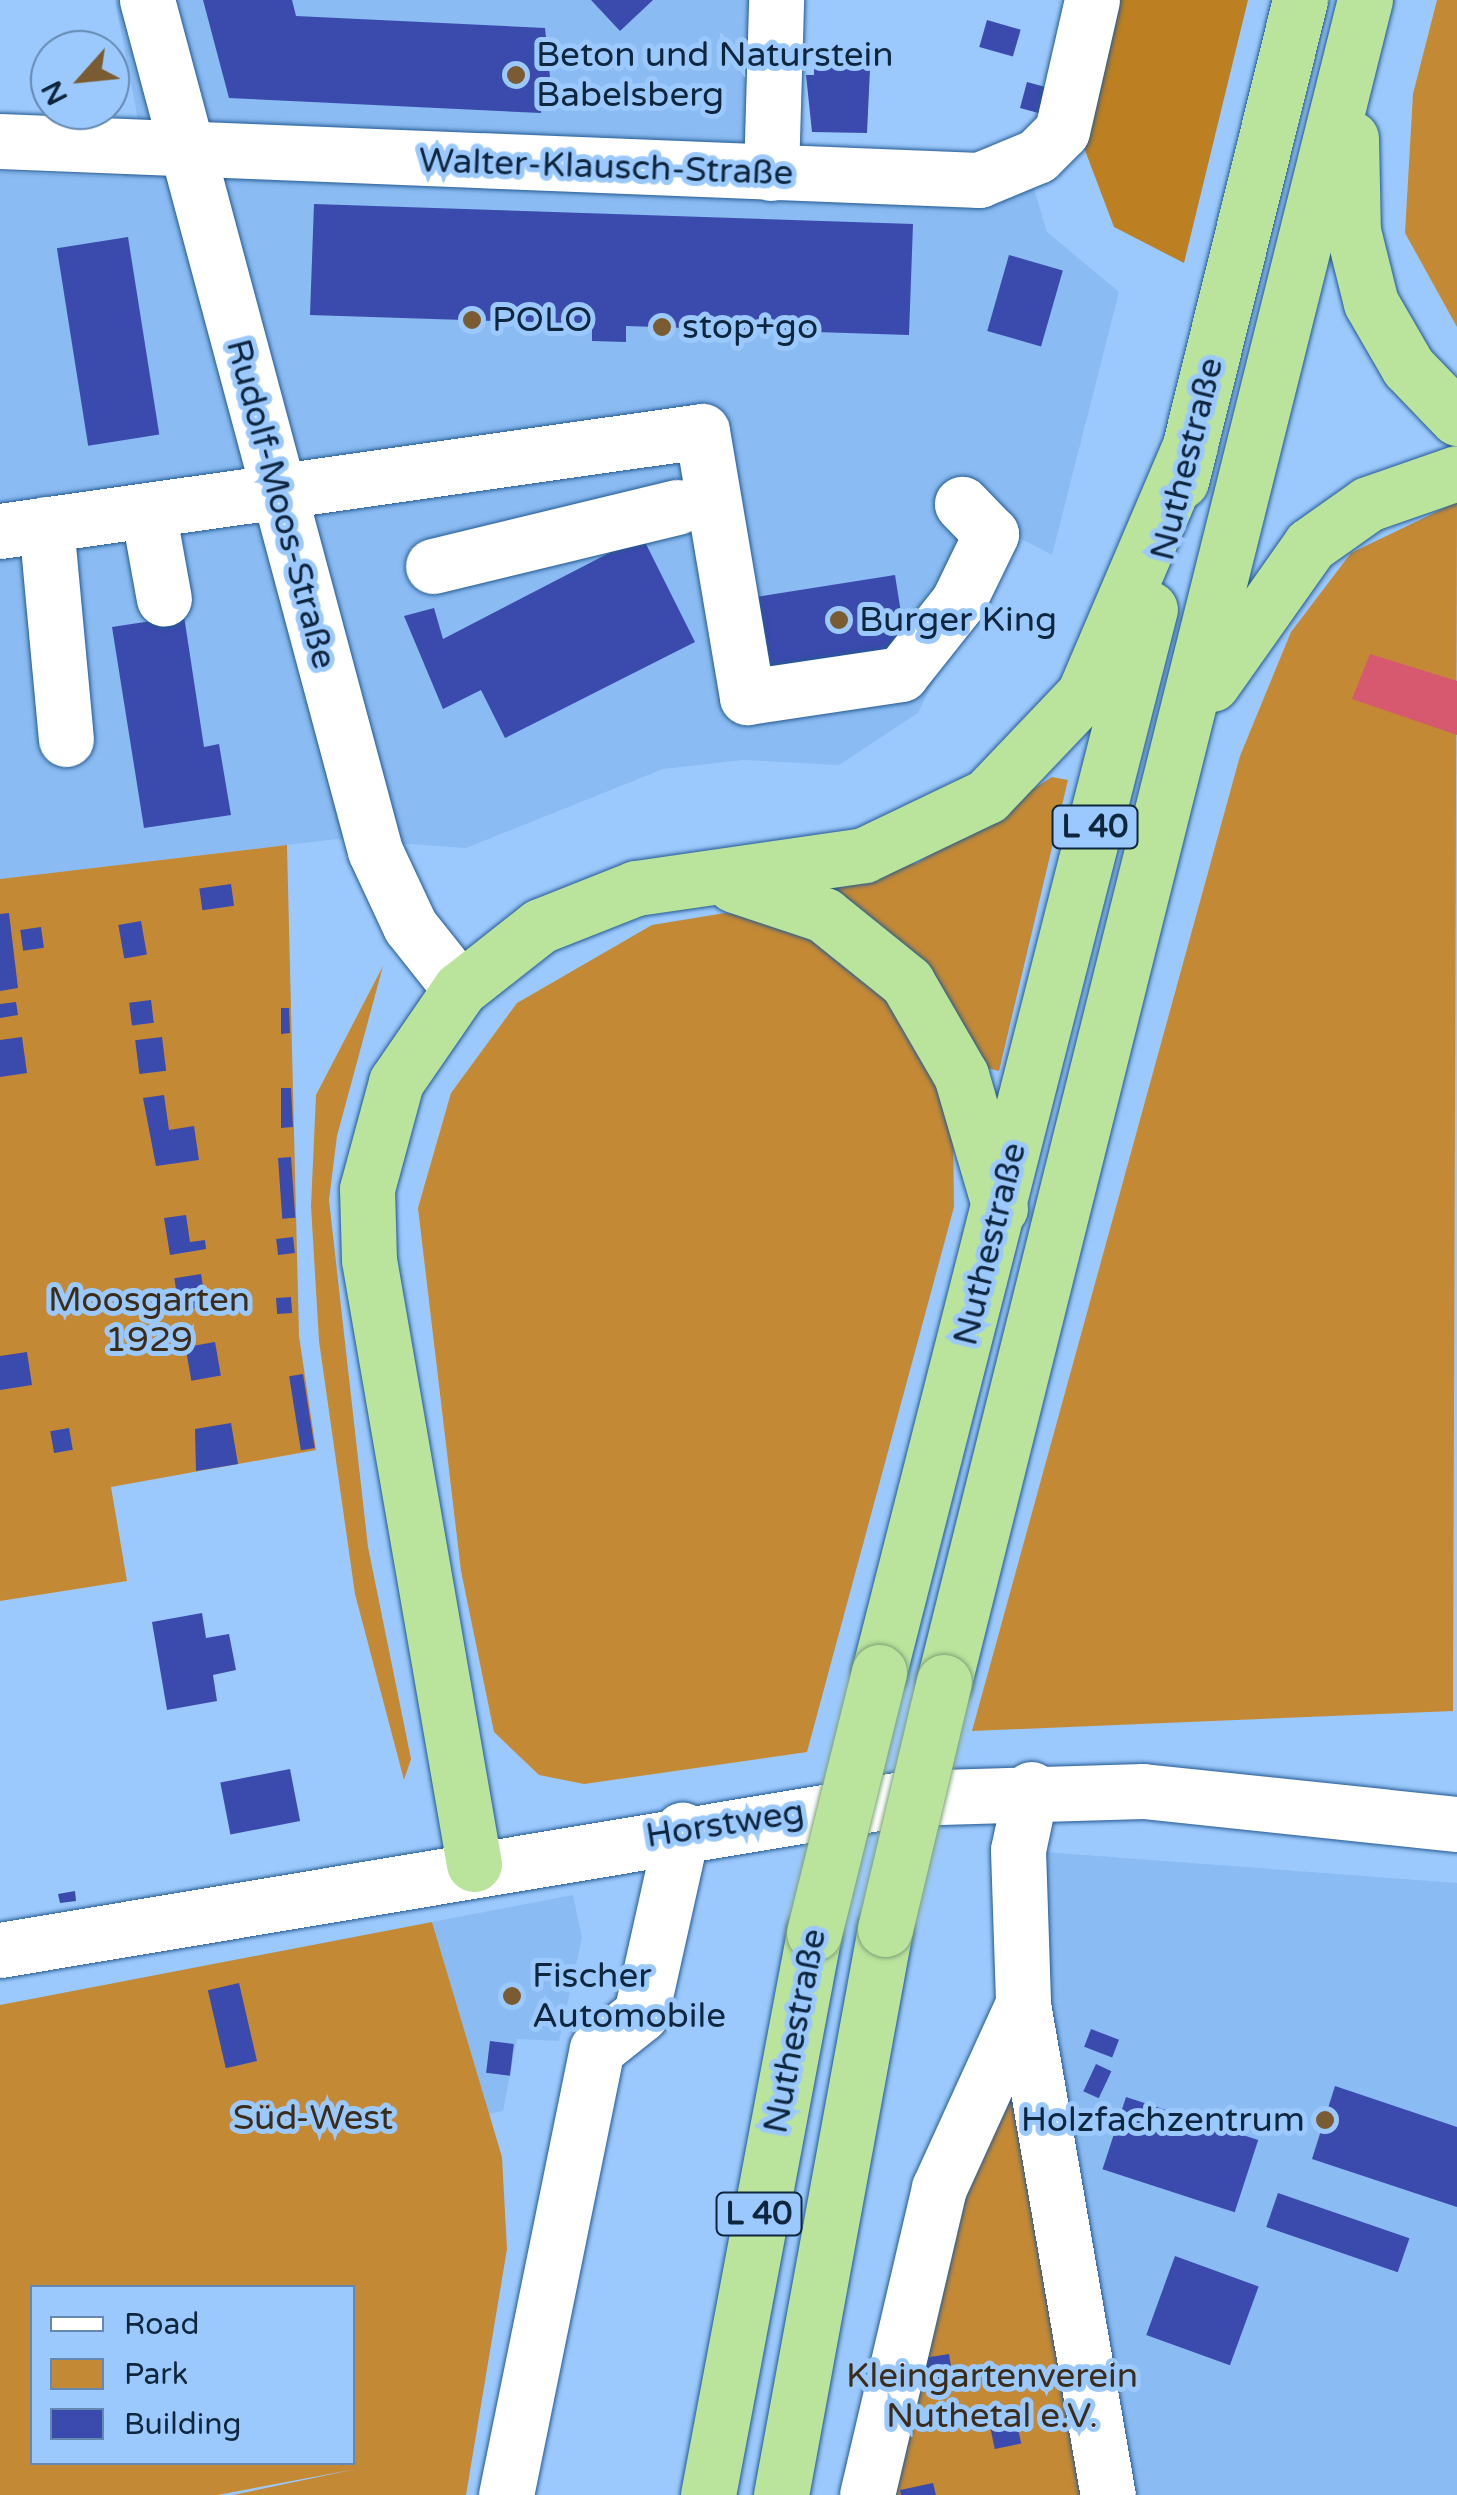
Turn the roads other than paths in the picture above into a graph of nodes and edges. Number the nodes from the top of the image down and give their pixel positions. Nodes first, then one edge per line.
1 (147, 0) edge
2 (776, 0) edge
3 (1092, 0) edge
4 (1300, 0) edge
5 (1365, 0) edge
6 (1349, 64) junction
7 (0, 141) edge
8 (185, 153) junction
9 (771, 173) junction
10 (1457, 418) edge
11 (1190, 446) junction
12 (1457, 472) edge
13 (279, 495) junction
14 (962, 504) dead end
15 (676, 506) dead end
16 (148, 511) junction
17 (23, 528) edge
18 (432, 566) dead end
19 (164, 600) dead end
20 (1185, 729) junction
21 (66, 739) dead end
22 (686, 882) junction
23 (460, 989) junction
24 (1000, 1208) junction
25 (1030, 1789) junction
26 (1457, 1824) edge
27 (682, 1830) junction
28 (474, 1864) junction
29 (0, 1950) edge
30 (1024, 2004) junction
31 (506, 2495) edge
32 (708, 2495) edge
33 (781, 2495) edge
34 (867, 2495) edge
35 (1108, 2495) edge

1 - 8 street, Rudolf-Moos-Straße
2 - 9 street
3 - 9 street, Walter-Klausch-Straße
4 - 11 highway, Nuthestraße / L 40
5 - 6 highway, Nuthestraße / L 40
6 - 10 highway
6 - 20 highway, Nuthestraße / L 40
7 - 8 street, Walter-Klausch-Straße
8 - 9 street, Walter-Klausch-Straße
8 - 13 street, Rudolf-Moos-Straße
11 - 22 highway
11 - 24 highway, Nuthestraße / L 40
12 - 20 highway
13 - 14 street
13 - 16 street
13 - 23 street, Rudolf-Moos-Straße
15 - 18 street
16 - 17 street
16 - 19 street
17 - 21 street
20 - 33 highway, Nuthestraße / L 40, bridge
22 - 23 highway
22 - 24 highway
23 - 28 highway
24 - 32 highway, Nuthestraße / L 40, bridge
25 - 26 street, Horstweg
25 - 27 street, Horstweg
25 - 30 street
27 - 28 street, Horstweg
27 - 31 street
28 - 29 street, Horstweg
30 - 34 street
30 - 35 street

